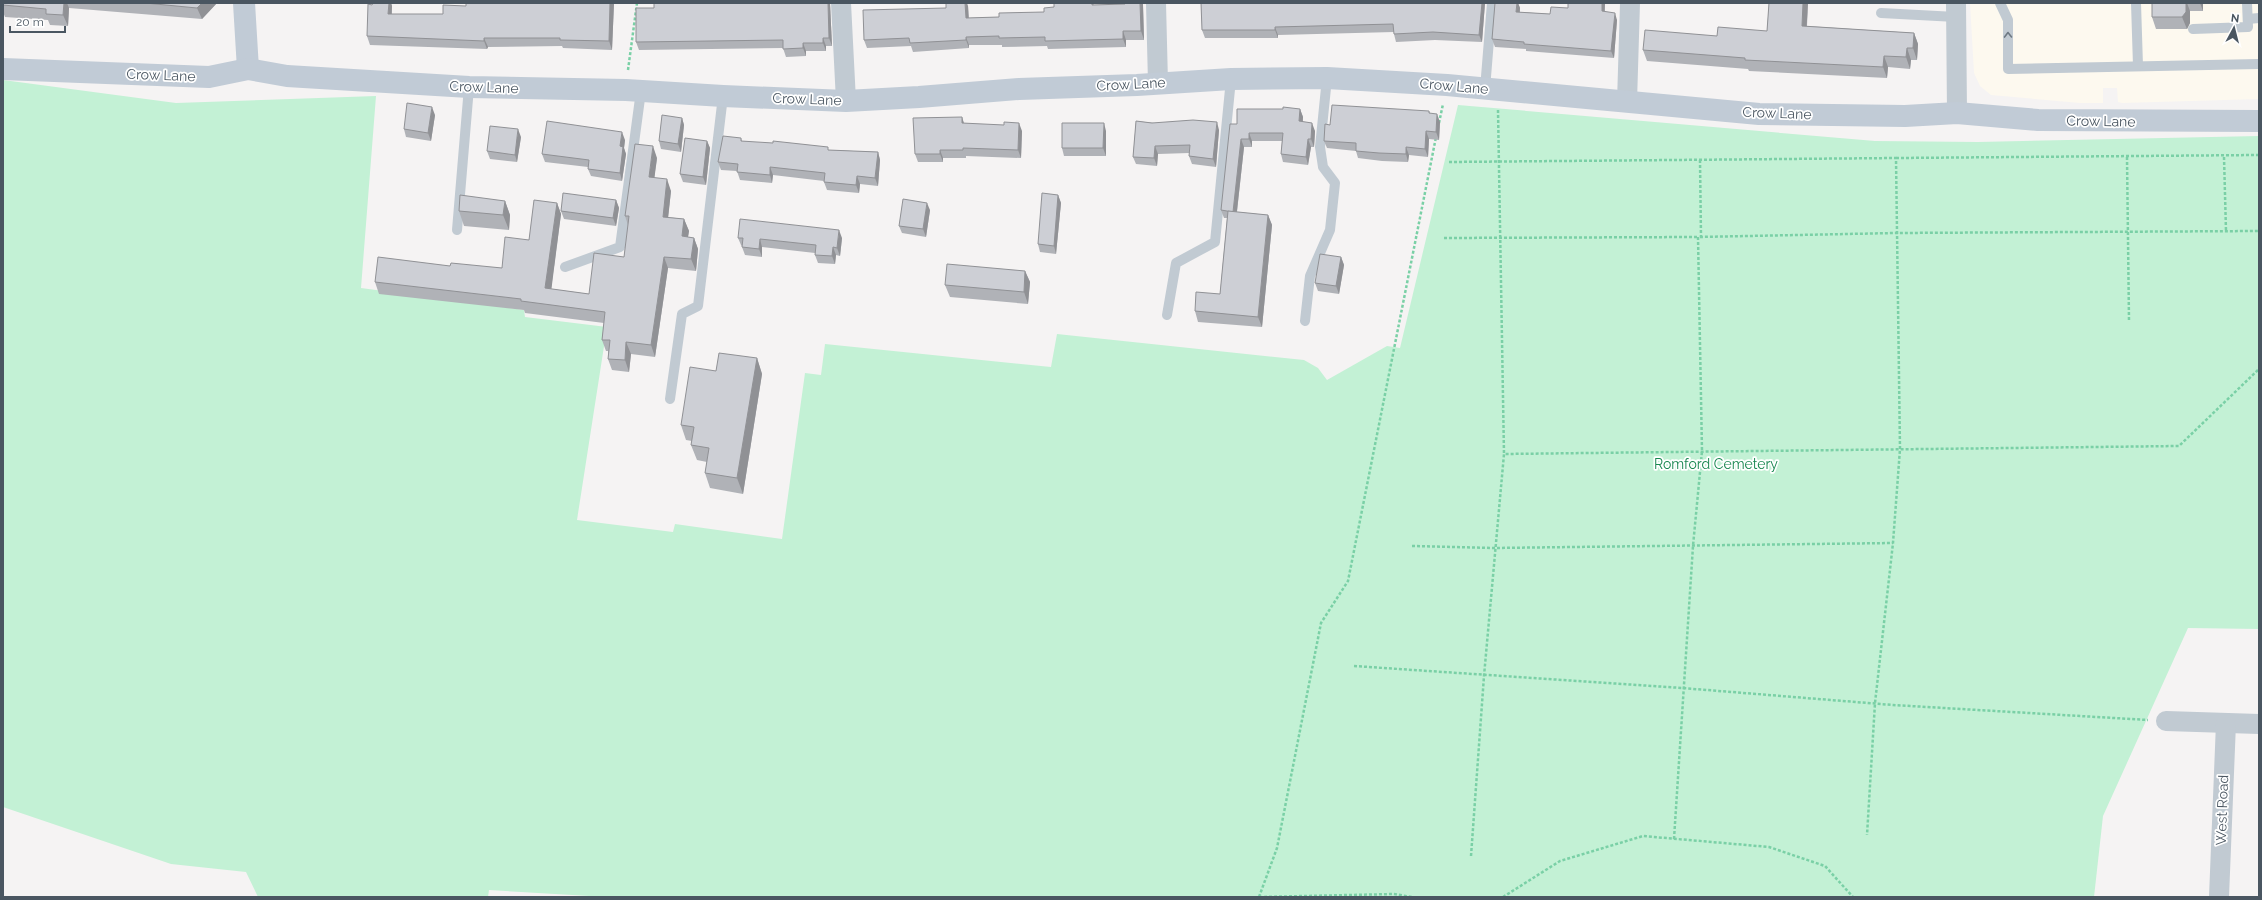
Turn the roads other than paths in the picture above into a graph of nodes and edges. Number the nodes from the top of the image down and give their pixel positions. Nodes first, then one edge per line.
1 (244, 3) edge
2 (841, 3) edge
3 (1156, 3) edge
4 (1492, 3) edge
5 (1630, 3) edge
6 (2000, 3) edge
7 (2136, 3) edge
8 (2247, 3) edge
9 (1956, 10) edge
10 (1881, 13) dead end
11 (2259, 18) edge
12 (2248, 19) junction
13 (2192, 29) dead end
14 (2259, 64) edge
15 (2138, 66) junction
16 (3, 69) edge
17 (248, 69) junction
18 (1327, 78) junction
19 (1231, 79) junction
20 (1158, 83) junction
21 (469, 87) junction
22 (1491, 89) junction
23 (634, 90) junction
24 (723, 96) junction
25 (846, 101) junction
26 (1627, 102) junction
27 (1957, 113) junction
28 (2259, 120) edge
29 (457, 230) dead end
30 (565, 267) dead end
31 (1167, 315) dead end
32 (1305, 322) dead end
33 (670, 399) dead end
34 (2166, 721) road end
35 (2226, 723) junction
36 (2259, 724) edge
37 (2219, 897) edge

1 - 17 street
2 - 25 street
3 - 20 street
4 - 22 lane
5 - 26 street
15 -> 6 lane
7 - 15 lane
8 - 12 lane
9 - 10 lane
9 - 27 street
11 - 12 lane
12 - 13 lane
14 - 15 lane
16 - 17 street, Crow Lane
17 - 21 street, Crow Lane
18 - 19 street, Crow Lane
18 - 22 street, Crow Lane
18 - 32 lane
19 - 20 street, Crow Lane
19 - 31 lane
20 - 25 street, Crow Lane
21 - 23 street, Crow Lane
21 - 29 lane
22 - 26 street, Crow Lane
23 - 24 street, Crow Lane
23 - 30 lane
24 - 25 street, Crow Lane
24 - 33 lane
26 - 27 street, Crow Lane
27 - 28 street, Crow Lane
34 - 35 street
35 - 36 street
35 - 37 street, West Road

